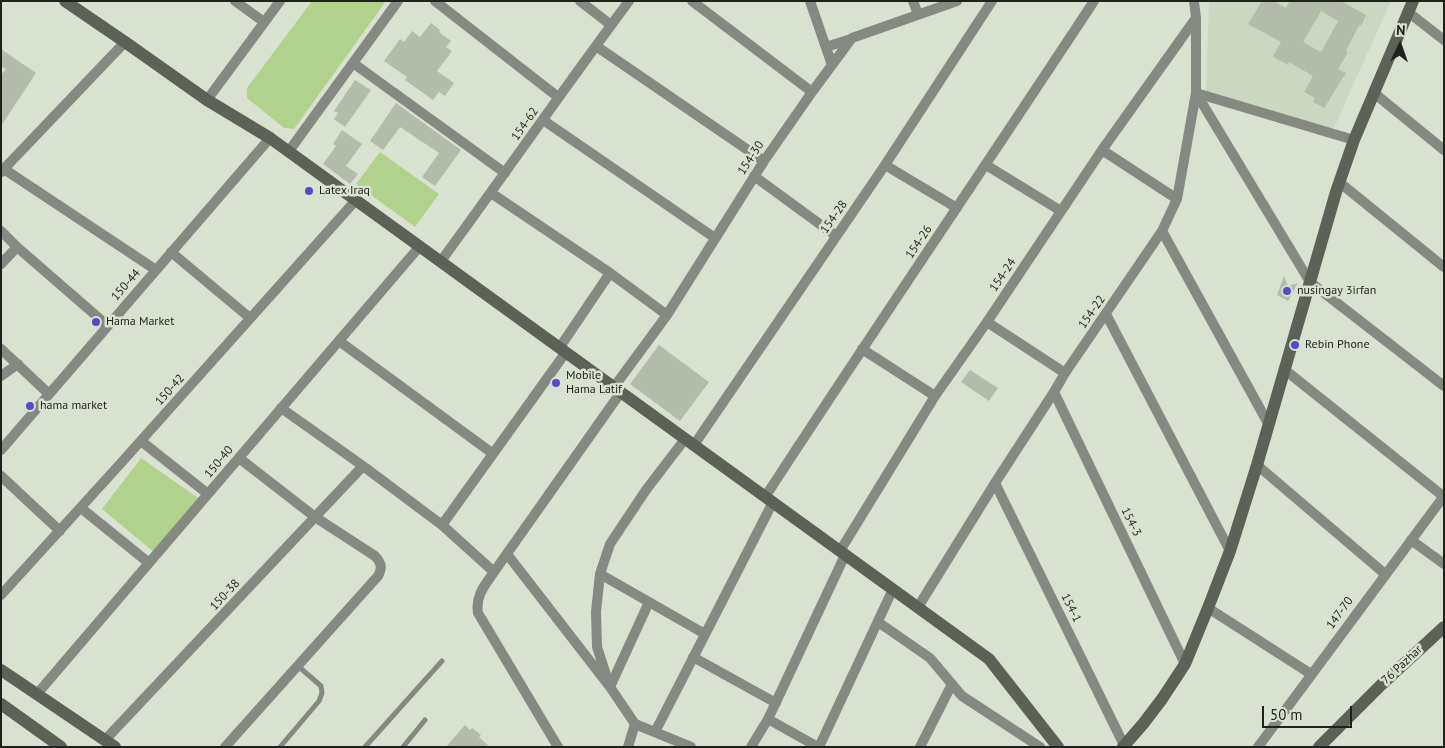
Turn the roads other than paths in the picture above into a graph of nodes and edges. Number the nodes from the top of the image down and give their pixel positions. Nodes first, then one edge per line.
1 (65, 1) edge
2 (235, 1) edge
3 (280, 1) edge
4 (398, 1) edge
5 (435, 1) edge
6 (580, 1) edge
7 (629, 1) edge
8 (692, 1) edge
9 (810, 1) edge
10 (913, 1) edge
11 (957, 1) edge
12 (992, 1) edge
13 (1094, 1) edge
14 (1194, 1) edge
15 (1411, 6) edge
16 (918, 14) junction
17 (1196, 18) junction
18 (264, 22) junction
19 (611, 25) junction
20 (852, 38) junction
21 (1444, 40) edge
22 (125, 42) junction
23 (596, 46) junction
24 (826, 48) junction
25 (353, 63) junction
26 (832, 65) junction
27 (812, 92) junction
28 (1196, 93) junction
29 (1374, 93) junction
30 (558, 97) junction
31 (207, 100) junction
32 (543, 120) junction
33 (270, 138) junction
34 (1354, 140) junction
35 (1102, 150) junction
36 (1444, 150) edge
37 (289, 151) junction
38 (764, 161) junction
39 (885, 165) junction
40 (986, 165) junction
41 (3, 171) edge
42 (505, 173) junction
43 (754, 176) junction
44 (1339, 182) junction
45 (491, 193) junction
46 (356, 200) junction
47 (1177, 200) junction
48 (956, 208) junction
49 (1061, 211) junction
50 (1, 231) edge
51 (1162, 231) junction
52 (836, 236) junction
53 (715, 238) junction
54 (420, 246) junction
55 (17, 247) junction
56 (171, 252) junction
57 (441, 261) junction
58 (1, 264) edge
59 (1444, 267) edge
60 (156, 270) junction
61 (610, 273) junction
62 (1310, 282) junction
63 (1106, 314) junction
64 (667, 315) junction
65 (250, 318) junction
66 (987, 322) junction
67 (108, 326) junction
68 (339, 341) junction
69 (1, 349) edge
70 (862, 349) junction
71 (563, 350) junction
72 (18, 364) junction
73 (1285, 370) junction
74 (1065, 372) junction
75 (1, 376) edge
76 (1444, 386) edge
77 (618, 389) junction
78 (1054, 392) junction
79 (49, 394) junction
80 (935, 396) junction
81 (281, 408) junction
82 (1269, 426) junction
83 (141, 441) junction
84 (690, 442) junction
85 (1, 450) edge
86 (492, 453) junction
87 (238, 458) junction
88 (1257, 465) junction
89 (363, 466) junction
90 (1, 476) edge
91 (995, 483) junction
92 (208, 494) junction
93 (1444, 496) edge
94 (769, 499) junction
95 (81, 508) junction
96 (315, 517) junction
97 (442, 524) junction
98 (60, 531) junction
99 (1410, 540) junction
100 (1230, 551) junction
101 (843, 553) junction
102 (507, 554) junction
103 (149, 563) junction
104 (1444, 564) edge
105 (494, 572) junction
106 (600, 574) junction
107 (1385, 574) junction
108 (893, 589) junction
109 (1, 596) edge
110 (648, 602) junction
111 (918, 607) junction
112 (1208, 608) junction
113 (878, 622) junction
114 (1444, 627) edge
115 (705, 634) junction
116 (693, 657) junction
117 (442, 661) dead end
118 (1185, 664) junction
119 (298, 666) junction
120 (1, 670) edge
121 (1311, 674) junction
122 (952, 684) junction
123 (610, 687) junction
124 (37, 694) junction
125 (776, 703) junction
126 (1, 704) edge
127 (768, 719) junction
128 (424, 720) dead end
129 (635, 724) junction
130 (655, 732) junction
131 (110, 744) edge
132 (687, 746) edge
133 (1124, 746) edge
134 (61, 747) edge
135 (225, 747) edge
136 (280, 747) edge
137 (365, 747) edge
138 (403, 747) edge
139 (558, 747) edge
140 (628, 747) edge
141 (750, 747) edge
142 (819, 747) edge
143 (920, 747) edge
144 (1040, 747) edge
145 (1058, 747) edge
146 (1258, 747) edge
147 (1319, 747) edge

1 - 22 street
2 - 18 street
3 - 18 street
4 - 25 street
5 - 30 street
6 - 19 street
7 - 19 street, 154-62
8 - 27 street
9 - 24 street
10 - 16 street
11 - 16 street
12 - 39 street, 154-28
13 - 40 street, 154-26
14 - 17 street, 154-22
15 - 21 street
15 - 29 street
16 - 20 street
17 - 28 street, 154-22
17 - 35 street, 154-24
18 - 31 street
19 - 23 street, 154-62
20 - 24 street
20 - 26 street, 154-30
22 - 31 street
22 - 41 street
23 - 30 street, 154-62
23 - 38 street
24 - 26 street
25 - 37 street
25 - 42 street
26 - 27 street, 154-30
27 - 38 street, 154-30
28 - 34 street
28 - 47 street, 154-22
28 - 62 street
29 - 34 street
29 - 36 street
30 - 32 street, 154-62
31 - 33 street
32 - 42 street, 154-62
32 - 53 street
33 - 37 street
33 - 56 street, 150-44
34 - 44 street
35 - 47 street
35 - 49 street, 154-24
37 - 46 street
38 - 43 street, 154-30
39 - 48 street
39 - 52 street, 154-28
40 - 48 street, 154-26
40 - 49 street
41 - 60 street
42 - 45 street, 154-62
43 - 52 street
43 - 53 street, 154-30
44 - 59 street
44 - 62 street
45 - 57 street, 154-62
45 - 61 street
46 - 54 street
46 - 65 street, 150-42
47 - 51 street, 154-22
48 - 70 street, 154-26
49 - 66 street, 154-24
50 - 55 street
51 - 63 street, 154-22
51 - 82 street
52 - 84 street, 154-28
53 - 64 street, 154-30
54 - 57 street
54 - 68 street, 150-40
55 - 58 street
55 - 67 street
56 - 60 street, 150-44
56 - 65 street
57 - 71 street
60 - 67 street, 150-44
61 - 64 street
61 - 71 street
62 - 73 street
62 - 76 street
63 - 74 street, 154-22
63 - 100 street
64 - 77 street, 154-30
65 - 83 street, 150-42
66 - 74 street
66 - 80 street, 154-24
67 - 79 street, 150-44
68 - 81 street, 150-40
68 - 86 street
69 - 72 street
70 - 80 street
70 - 94 street, 154-26
71 - 77 street
71 - 86 street
72 - 75 street
72 - 79 street
73 - 82 street
73 - 93 street
74 - 78 street, 154-22
77 - 84 street
77 - 102 street, 154-30
78 - 91 street, 154-22
78 - 118 street, 154-3
79 - 85 street, 150-44
80 - 101 street, 154-24
81 - 87 street, 150-40
81 - 89 street
82 - 88 street
83 - 92 street
83 - 95 street, 150-42
84 - 94 street
84 - 106 street, 154-28
86 - 97 street
87 - 92 street, 150-40
87 - 96 street
88 - 100 street
88 - 107 street
89 - 96 street, 150-38
89 - 97 street
90 - 98 street
91 - 111 street, 154-22
91 - 133 street, 154-1
92 - 103 street, 150-40
93 - 99 street, 147-70
94 - 101 street
94 - 115 street, 154-26
95 - 98 street, 150-42
95 - 103 street
96 - 119 street
96 - 131 street, 150-38
97 - 105 street
98 - 109 street, 150-42
99 - 104 street
99 - 107 street, 147-70
100 - 112 street
101 - 108 street
101 - 125 street, 154-24
102 - 105 street, 154-30
102 - 123 street
103 - 124 street, 150-40
105 - 139 street, 154-30
106 - 110 street
106 - 123 street, 154-28
107 - 121 street, 147-70
108 - 111 street
108 - 113 street
110 - 115 street
110 - 123 street
111 - 145 street
112 - 118 street
112 - 121 street
113 - 122 street
113 - 142 street
114 - 147 street, 76 Pazhar
115 - 116 street, 154-26
116 - 125 street
116 - 130 street, 154-26
117 - 137 lane
118 - 133 street
119 - 135 street
119 - 136 lane
120 - 124 street
121 - 146 street, 147-70
122 - 143 street
122 - 144 street
123 - 129 street
124 - 131 street
125 - 127 street, 154-24
126 - 134 street
127 - 141 street, 154-24
127 - 142 street
128 - 138 lane
129 - 130 street
129 - 140 street
130 - 132 street

